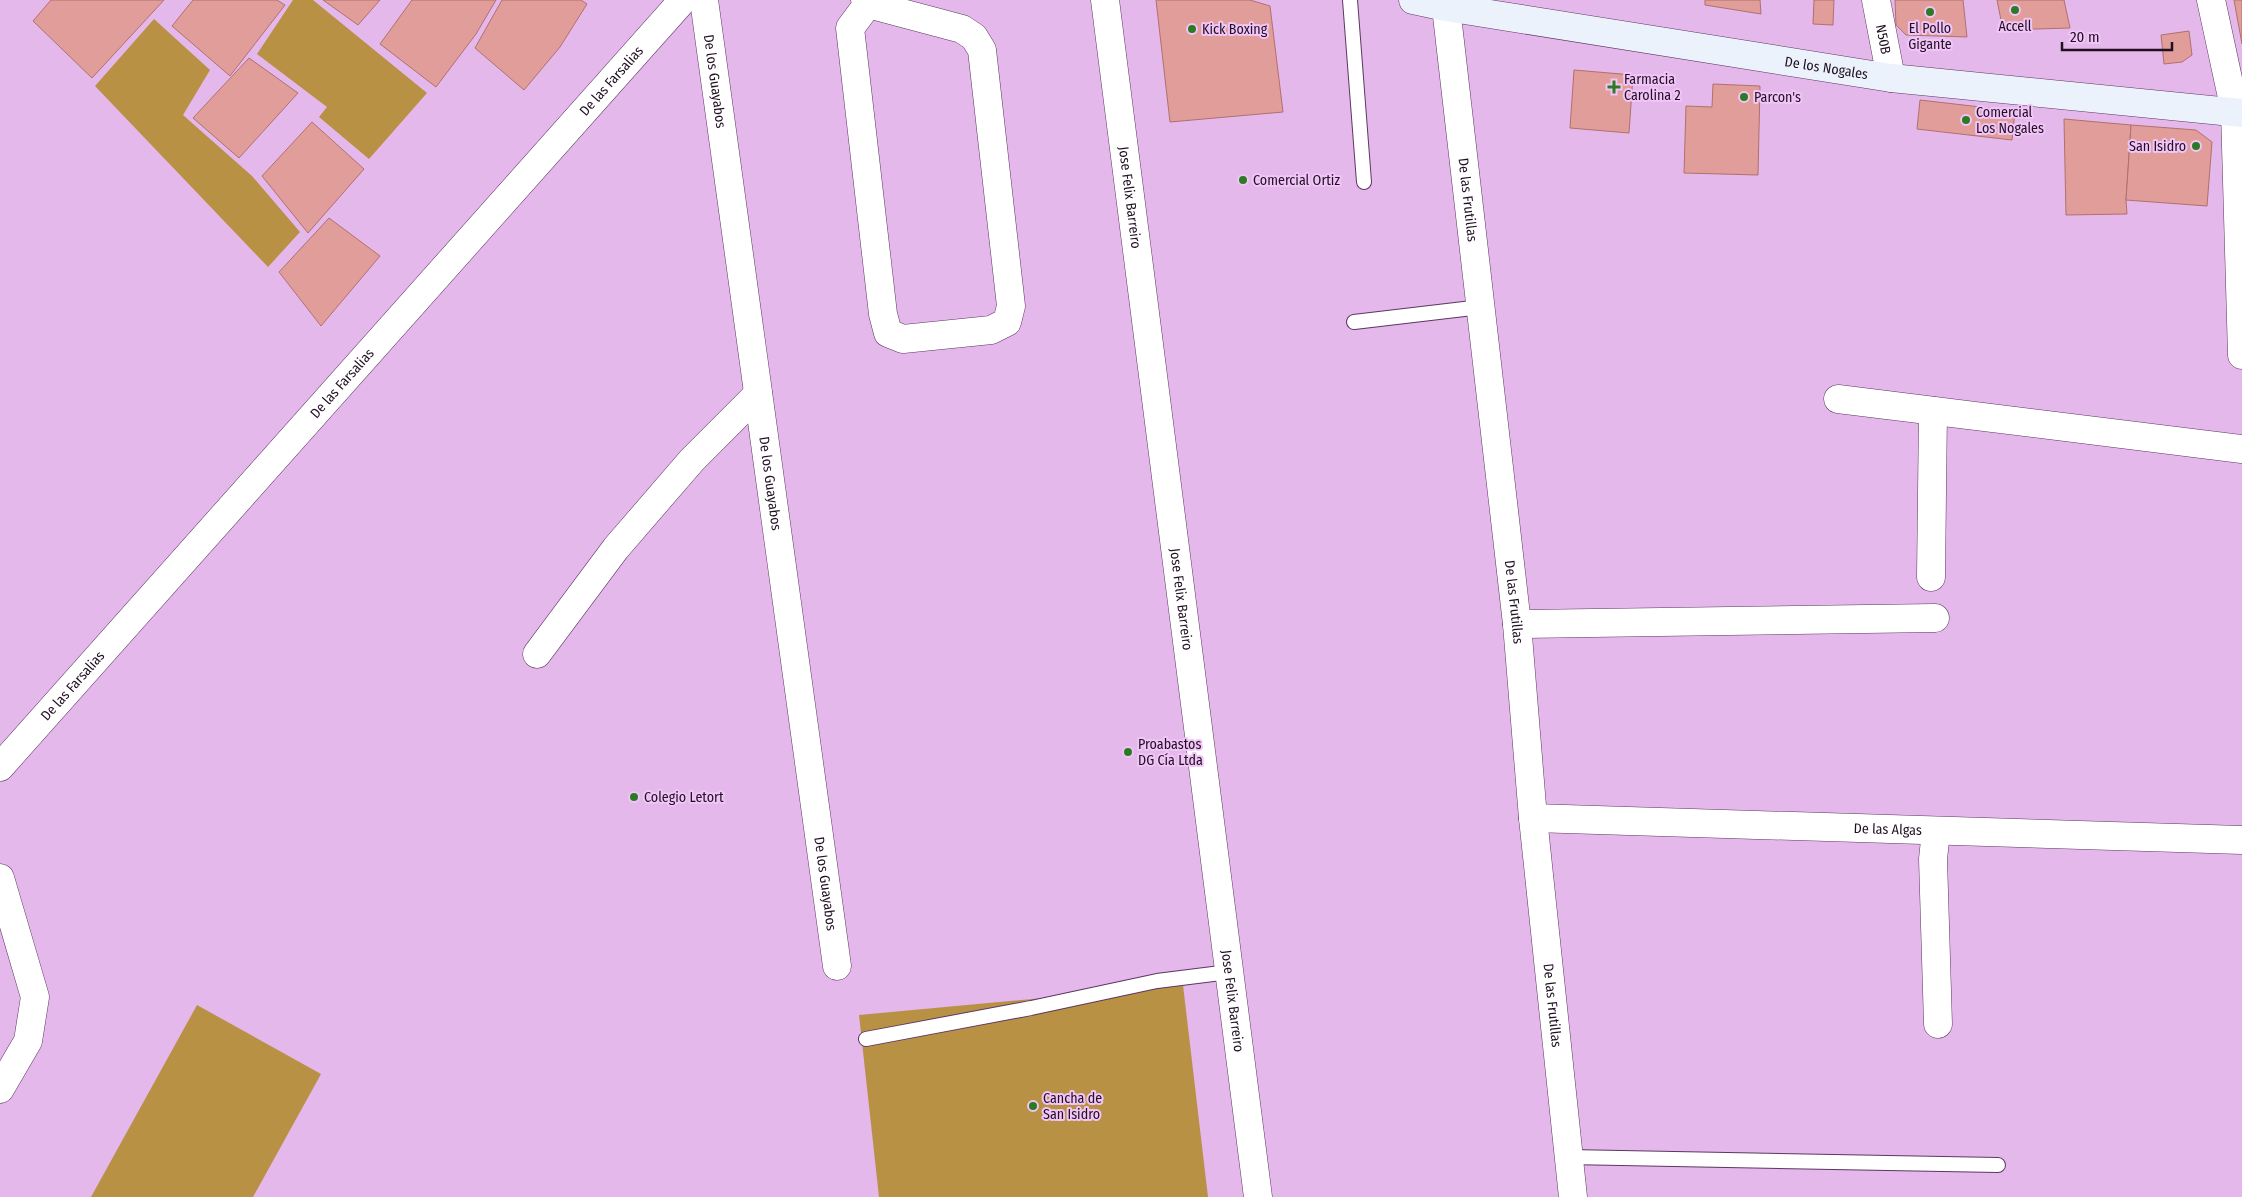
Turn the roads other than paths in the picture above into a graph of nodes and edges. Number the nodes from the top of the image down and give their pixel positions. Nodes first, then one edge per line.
1 (683, 0) edge
2 (704, 0) edge
3 (1105, 0) edge
4 (1350, 0) edge
5 (1413, 0) edge
6 (1876, 0) edge
7 (2210, 0) edge
8 (866, 2) edge
9 (1446, 7) junction
10 (1891, 78) junction
11 (2239, 112) edge
12 (1364, 182) dead end
13 (1481, 307) junction
14 (1354, 322) dead end
15 (2242, 355) edge
16 (758, 394) junction
17 (1838, 399) dead end
18 (1933, 411) junction
19 (2242, 449) edge
20 (1931, 576) dead end
21 (1934, 618) dead end
22 (1517, 624) junction
23 (537, 654) dead end
24 (0, 768) edge
25 (1533, 818) junction
26 (1936, 831) junction
27 (2242, 840) edge
28 (0, 878) edge
29 (837, 966) dead end
30 (1229, 972) junction
31 (1938, 1024) dead end
32 (866, 1038) dead end
33 (0, 1089) edge
34 (1568, 1157) junction
35 (1998, 1165) dead end
36 (1258, 1197) edge
37 (1573, 1197) edge

1 - 24 street, De las Farsalias
2 - 16 street, De los Guayabos
3 - 30 street, Jose Felix Barreiro
4 - 12 lane
5 - 9 street, De los Nogales
6 - 10 street, N50B
7 - 11 street
8 - 8 street
9 - 10 street, De los Nogales
9 - 13 street, De las Frutillas
10 - 11 street, De los Nogales
11 - 15 street
13 - 14 lane
13 - 22 street, De las Frutillas
16 - 23 street
16 - 29 street, De los Guayabos
17 - 18 street
18 - 19 street
18 - 20 street
21 - 22 street
22 - 25 street, De las Frutillas
25 - 26 street, De las Algas
25 - 34 street, De las Frutillas
26 - 27 street, De las Algas
26 - 31 street
28 - 33 street
30 - 32 lane
30 - 36 street, Jose Felix Barreiro
34 - 35 lane
34 - 37 street, De las Frutillas

